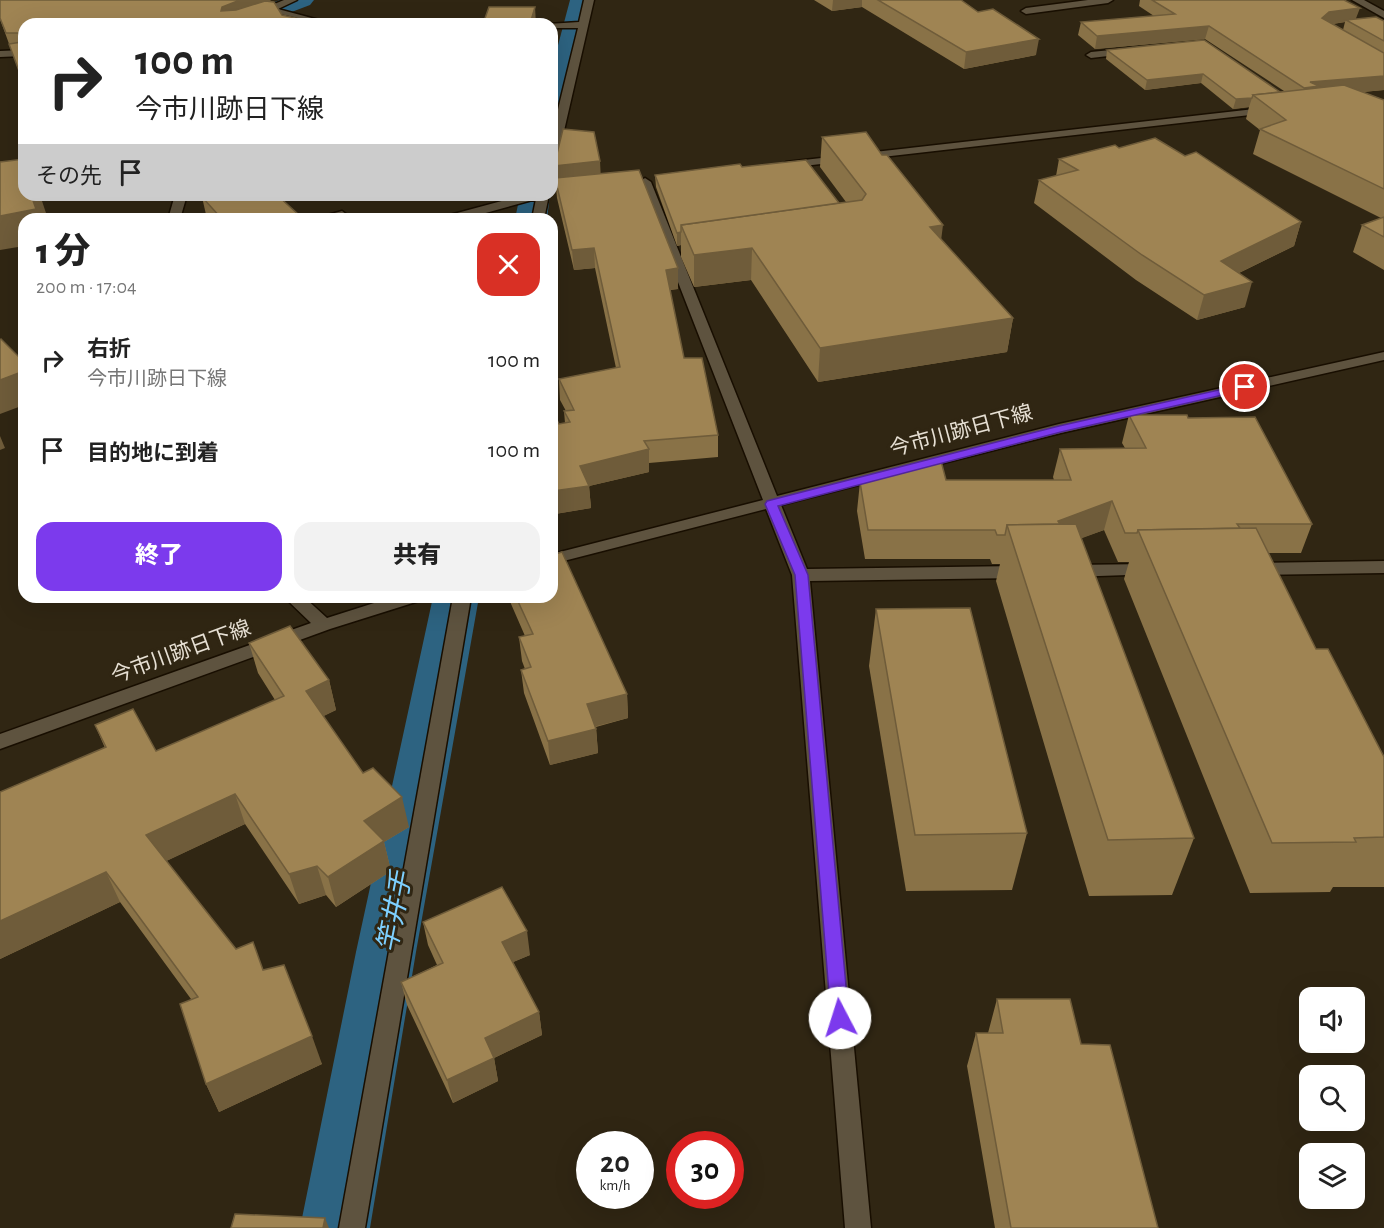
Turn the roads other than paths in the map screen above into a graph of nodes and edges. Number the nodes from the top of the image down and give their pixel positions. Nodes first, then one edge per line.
1 (292, 0) edge
2 (589, 0) edge
3 (1108, 0) edge
4 (1381, 0) edge
5 (1359, 1) edge
6 (268, 9) junction
7 (1026, 11) dead end
8 (1384, 15) edge
9 (246, 18) edge
10 (305, 18) edge
11 (1384, 23) edge
12 (1372, 24) edge
13 (558, 25) edge
14 (582, 25) junction
15 (1148, 49) edge
16 (18, 53) edge
17 (0, 54) edge
18 (1091, 55) dead end
19 (1286, 108) edge
20 (558, 115) edge
21 (772, 167) edge
22 (645, 182) edge
23 (515, 201) edge
24 (472, 213) edge
25 (1384, 356) edge
26 (771, 504) junction
27 (558, 557) edge
28 (1384, 567) edge
29 (1233, 569) edge
30 (1163, 570) edge
31 (1035, 572) edge
32 (1058, 572) edge
33 (801, 575) junction
34 (300, 603) edge
35 (393, 603) edge
36 (461, 603) edge
37 (324, 624) junction
38 (0, 742) edge
39 (352, 1228) edge
40 (858, 1228) edge

1 - 6 street
2 - 14 street
3 - 7 street
4 - 5 street
5 - 8 street
6 - 9 street
6 - 10 street
11 - 12 street
13 - 14 street
14 - 20 street
15 - 18 street
16 - 17 street
19 - 21 street
22 - 26 street
23 - 24 street
25 - 26 street, 今市川跡日下線
26 - 27 street, 今市川跡日下線
26 - 33 street
28 - 29 street
30 - 32 street
31 - 33 street
33 - 40 street
34 - 37 street
35 - 37 street, 今市川跡日下線
36 - 39 street
37 - 38 street, 今市川跡日下線

